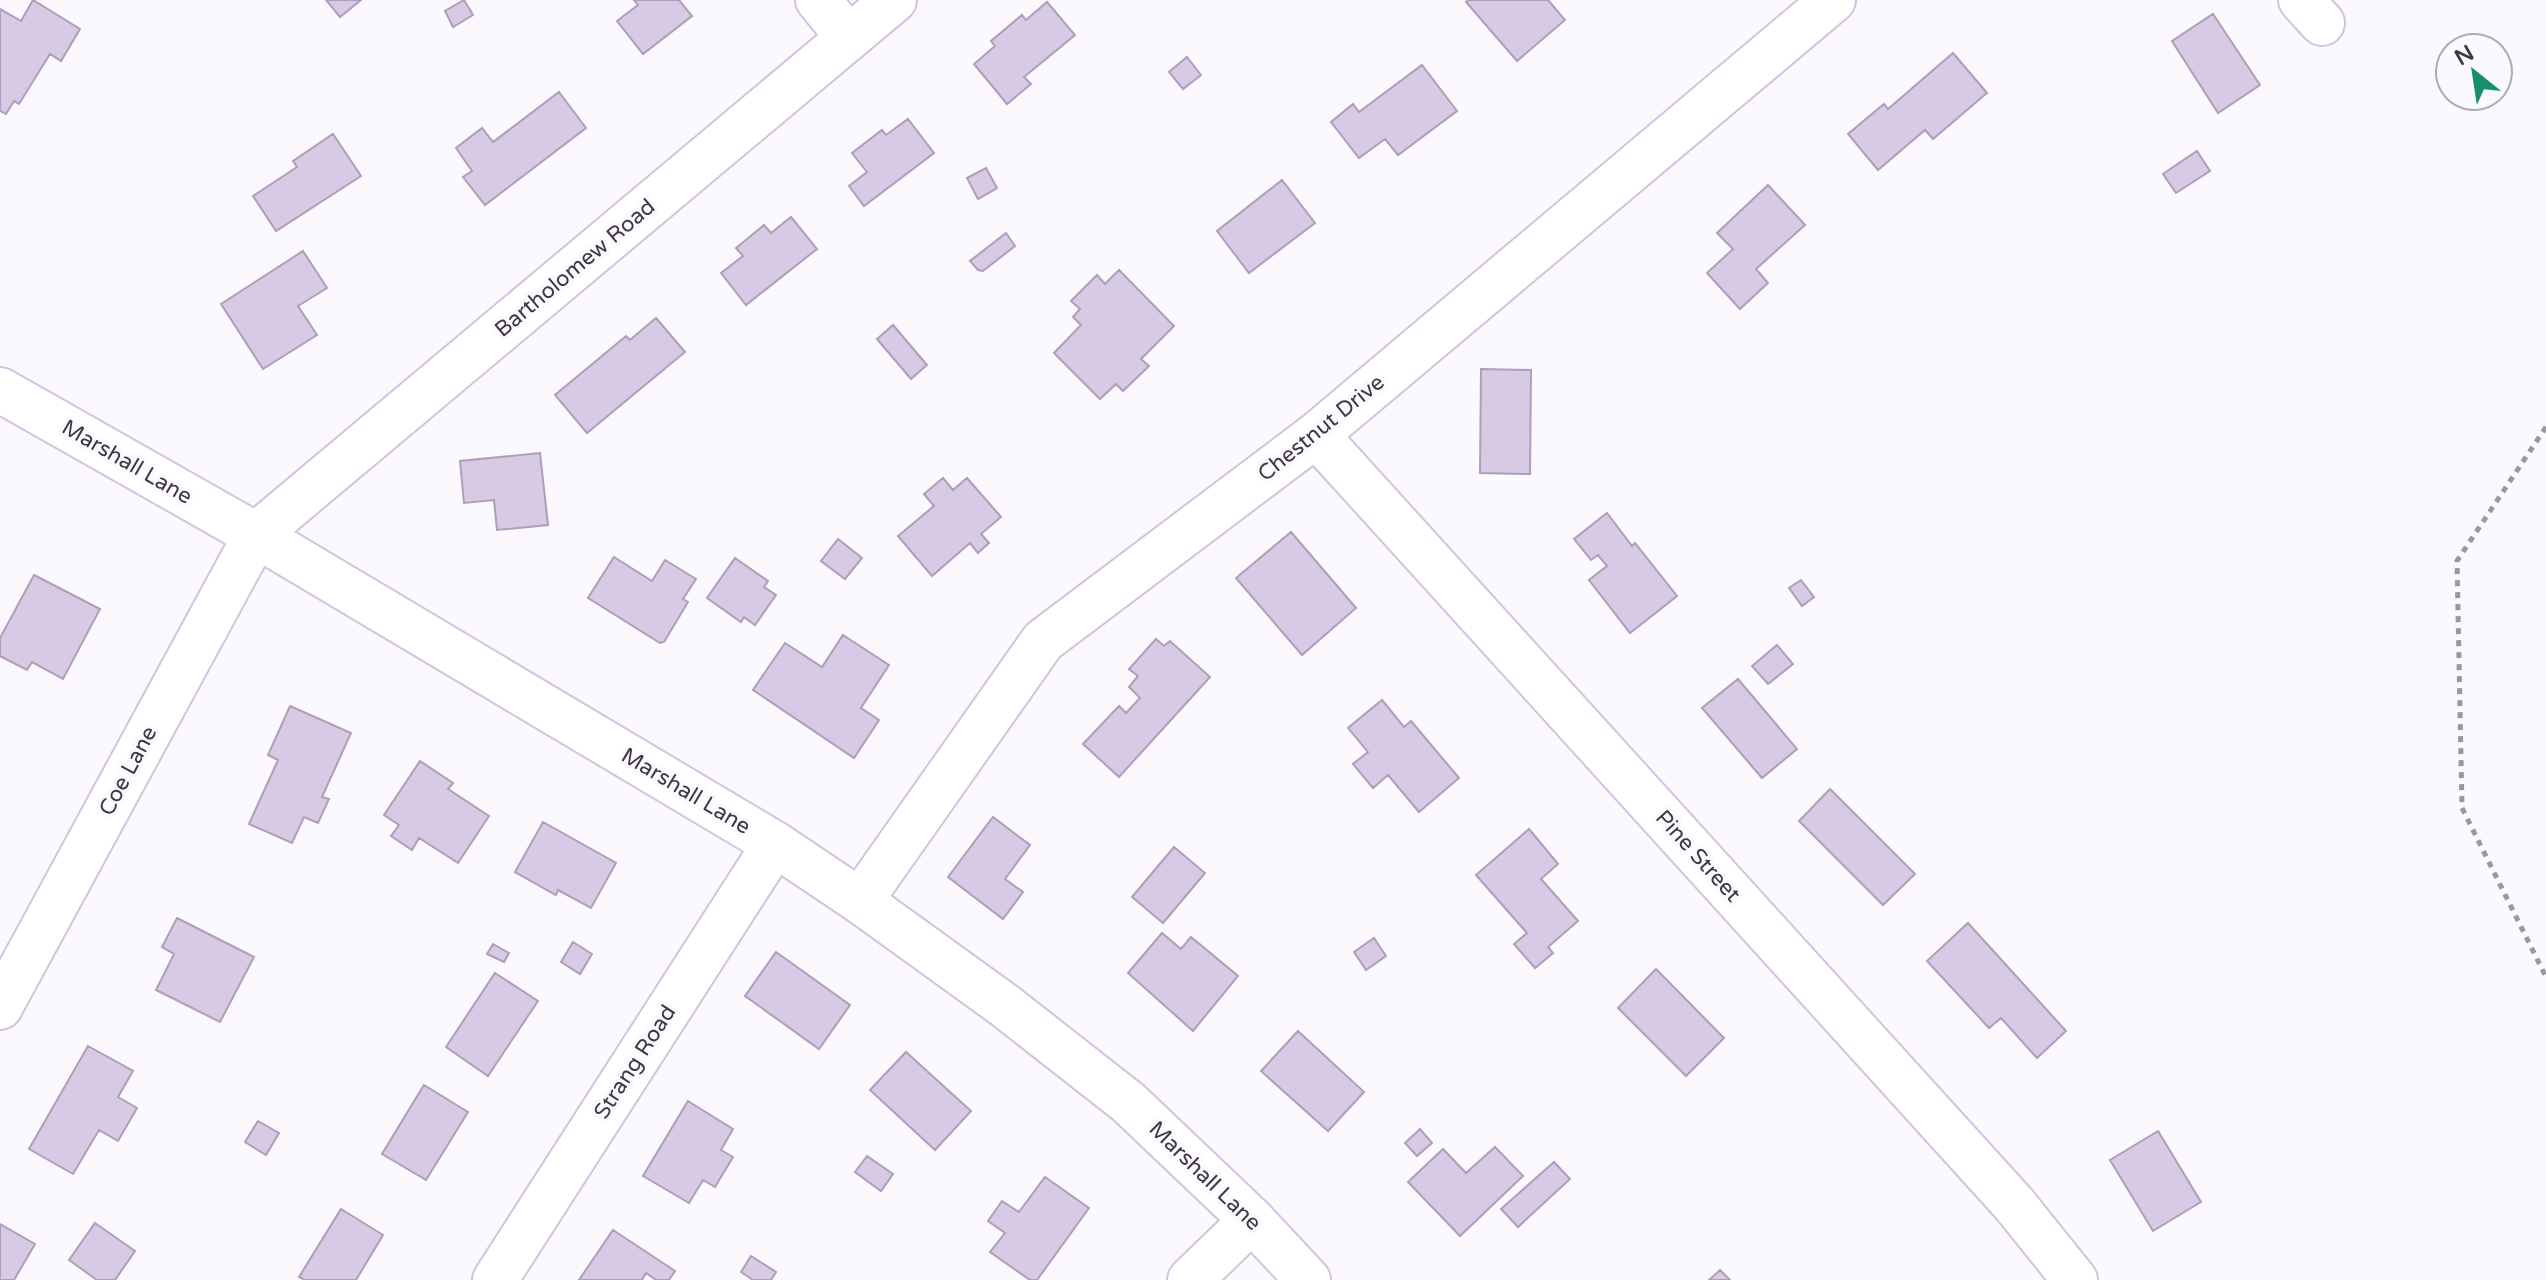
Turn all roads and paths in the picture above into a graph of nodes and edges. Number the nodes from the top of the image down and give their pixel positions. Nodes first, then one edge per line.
1 (818, 0) edge
2 (894, 0) edge
3 (1833, 0) edge
4 (848, 37) junction
5 (0, 390) edge
6 (2546, 427) edge
7 (1316, 435) junction
8 (256, 535) junction
9 (775, 844) junction
10 (860, 901) junction
11 (2546, 977) edge
12 (0, 1007) edge
13 (1252, 1220) junction
14 (495, 1280) edge
15 (1190, 1280) edge
16 (1308, 1280) edge
17 (2075, 1280) edge

1 - 4 street
2 - 4 street, Bartholomew Road
3 - 7 street, Chestnut Drive
4 - 8 street, Bartholomew Road
5 - 8 street, Marshall Lane
6 - 11 path
7 - 10 street, Chestnut Drive
7 - 17 street, Pine Street
8 - 9 street, Marshall Lane
8 - 12 street, Coe Lane
9 - 10 street, Marshall Lane
9 - 14 street, Strang Road
10 - 13 street, Marshall Lane
13 - 15 street
13 - 16 street, Marshall Lane

